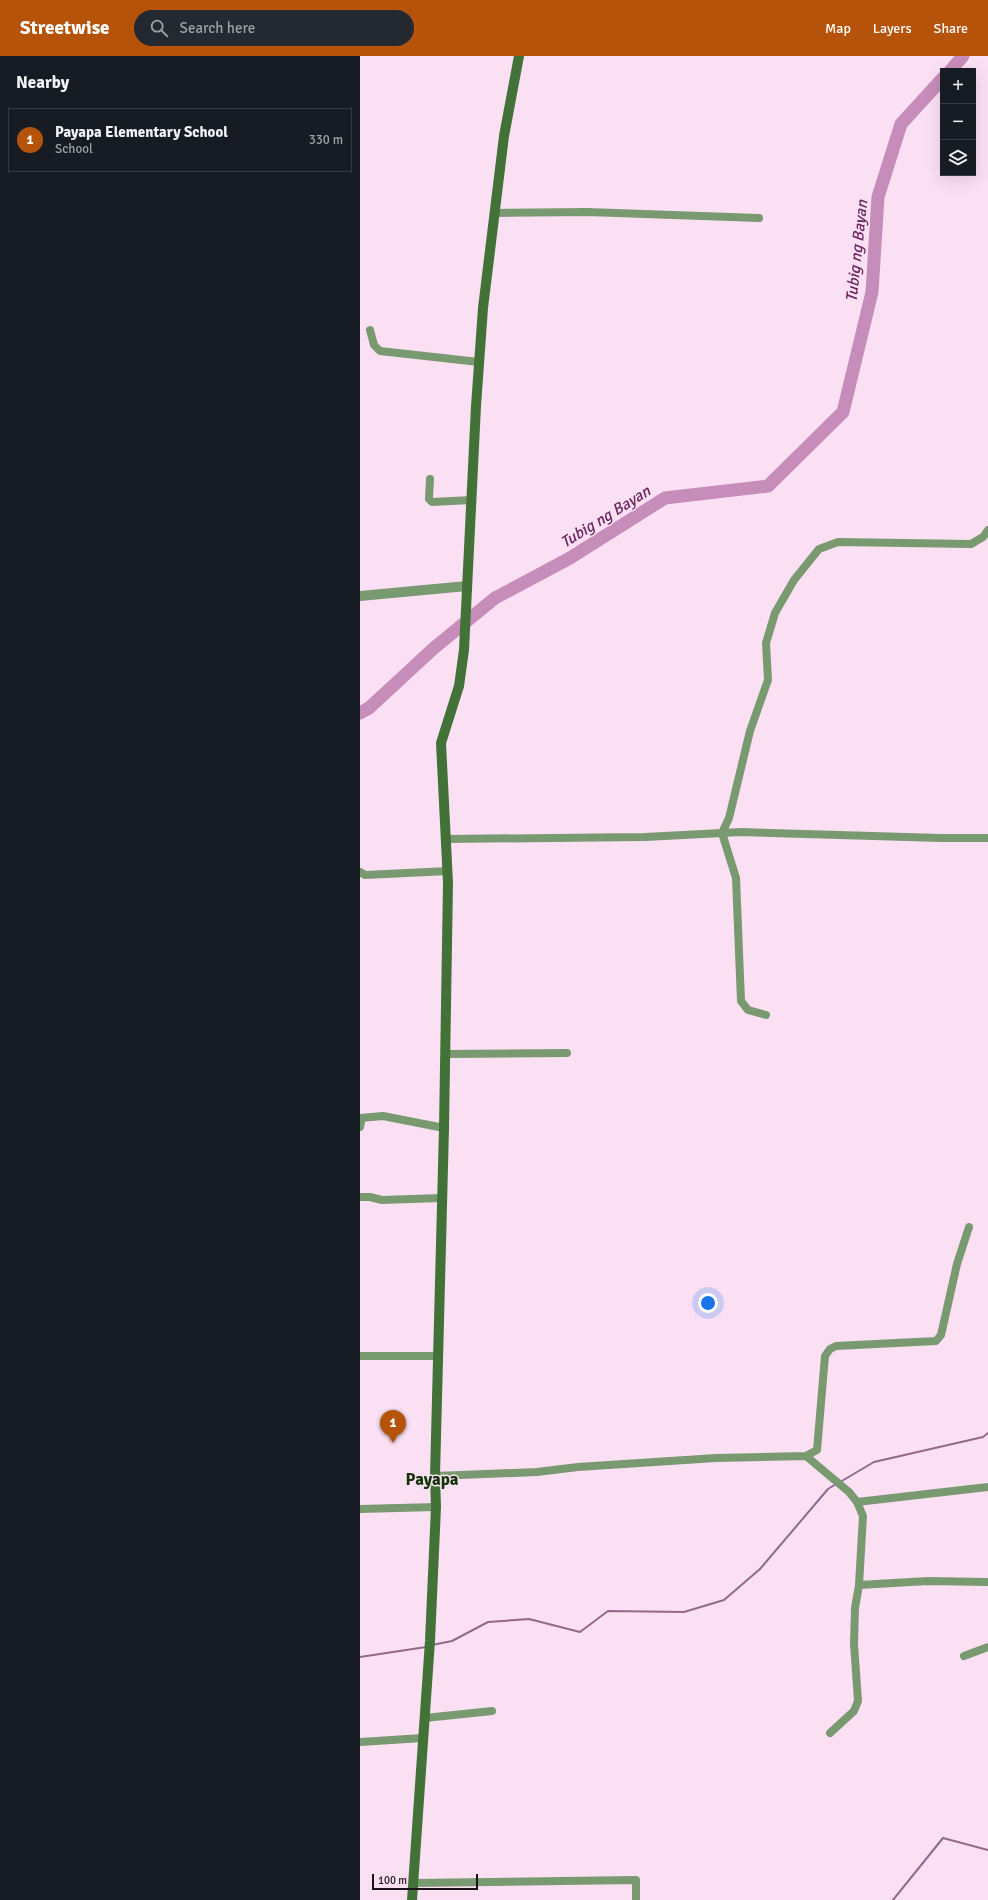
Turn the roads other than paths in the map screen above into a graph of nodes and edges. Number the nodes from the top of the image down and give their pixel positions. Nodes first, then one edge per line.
1 (519, 56) edge
2 (494, 213) junction
3 (759, 218) dead end
4 (370, 330) dead end
5 (479, 362) junction
6 (430, 479) dead end
7 (472, 500) junction
8 (988, 530) edge
9 (467, 586) junction
10 (360, 596) edge
11 (722, 833) junction
12 (988, 838) edge
13 (446, 839) junction
14 (448, 871) junction
15 (360, 872) edge
16 (766, 1015) dead end
17 (567, 1053) dead end
18 (446, 1054) junction
19 (361, 1118) edge
20 (360, 1128) edge
21 (444, 1128) junction
22 (360, 1197) edge
23 (441, 1198) junction
24 (969, 1227) dead end
25 (360, 1356) edge
26 (438, 1356) junction
27 (806, 1456) junction
28 (435, 1476) junction
29 (988, 1487) edge
30 (857, 1502) junction
31 (436, 1507) junction
32 (360, 1509) edge
33 (988, 1582) edge
34 (859, 1585) junction
35 (988, 1647) edge
36 (964, 1656) dead end
37 (492, 1711) dead end
38 (425, 1718) junction
39 (830, 1733) dead end
40 (423, 1738) junction
41 (360, 1742) edge
42 (413, 1884) junction
43 (412, 1900) edge
44 (636, 1900) edge

1 - 2 main road
2 - 3 street
2 - 5 main road
4 - 5 street
5 - 7 main road
6 - 7 street
7 - 9 main road
8 - 11 street
9 - 10 street
9 - 13 main road
11 - 12 street
11 - 13 street
11 - 16 street
13 - 14 main road
14 - 15 street
14 - 18 main road
17 - 18 street
18 - 21 main road
19 - 20 street
19 - 21 street
21 - 23 main road
22 - 23 street
23 - 26 main road
24 - 27 street
25 - 26 street
26 - 28 main road
27 - 28 street
27 - 30 street
28 - 31 main road
29 - 30 street
30 - 34 street
31 - 32 street
31 - 38 main road
33 - 34 street
34 - 39 street
35 - 36 street
37 - 38 street
38 - 40 main road
40 - 41 street
40 - 42 main road
42 - 43 main road
42 - 44 street

